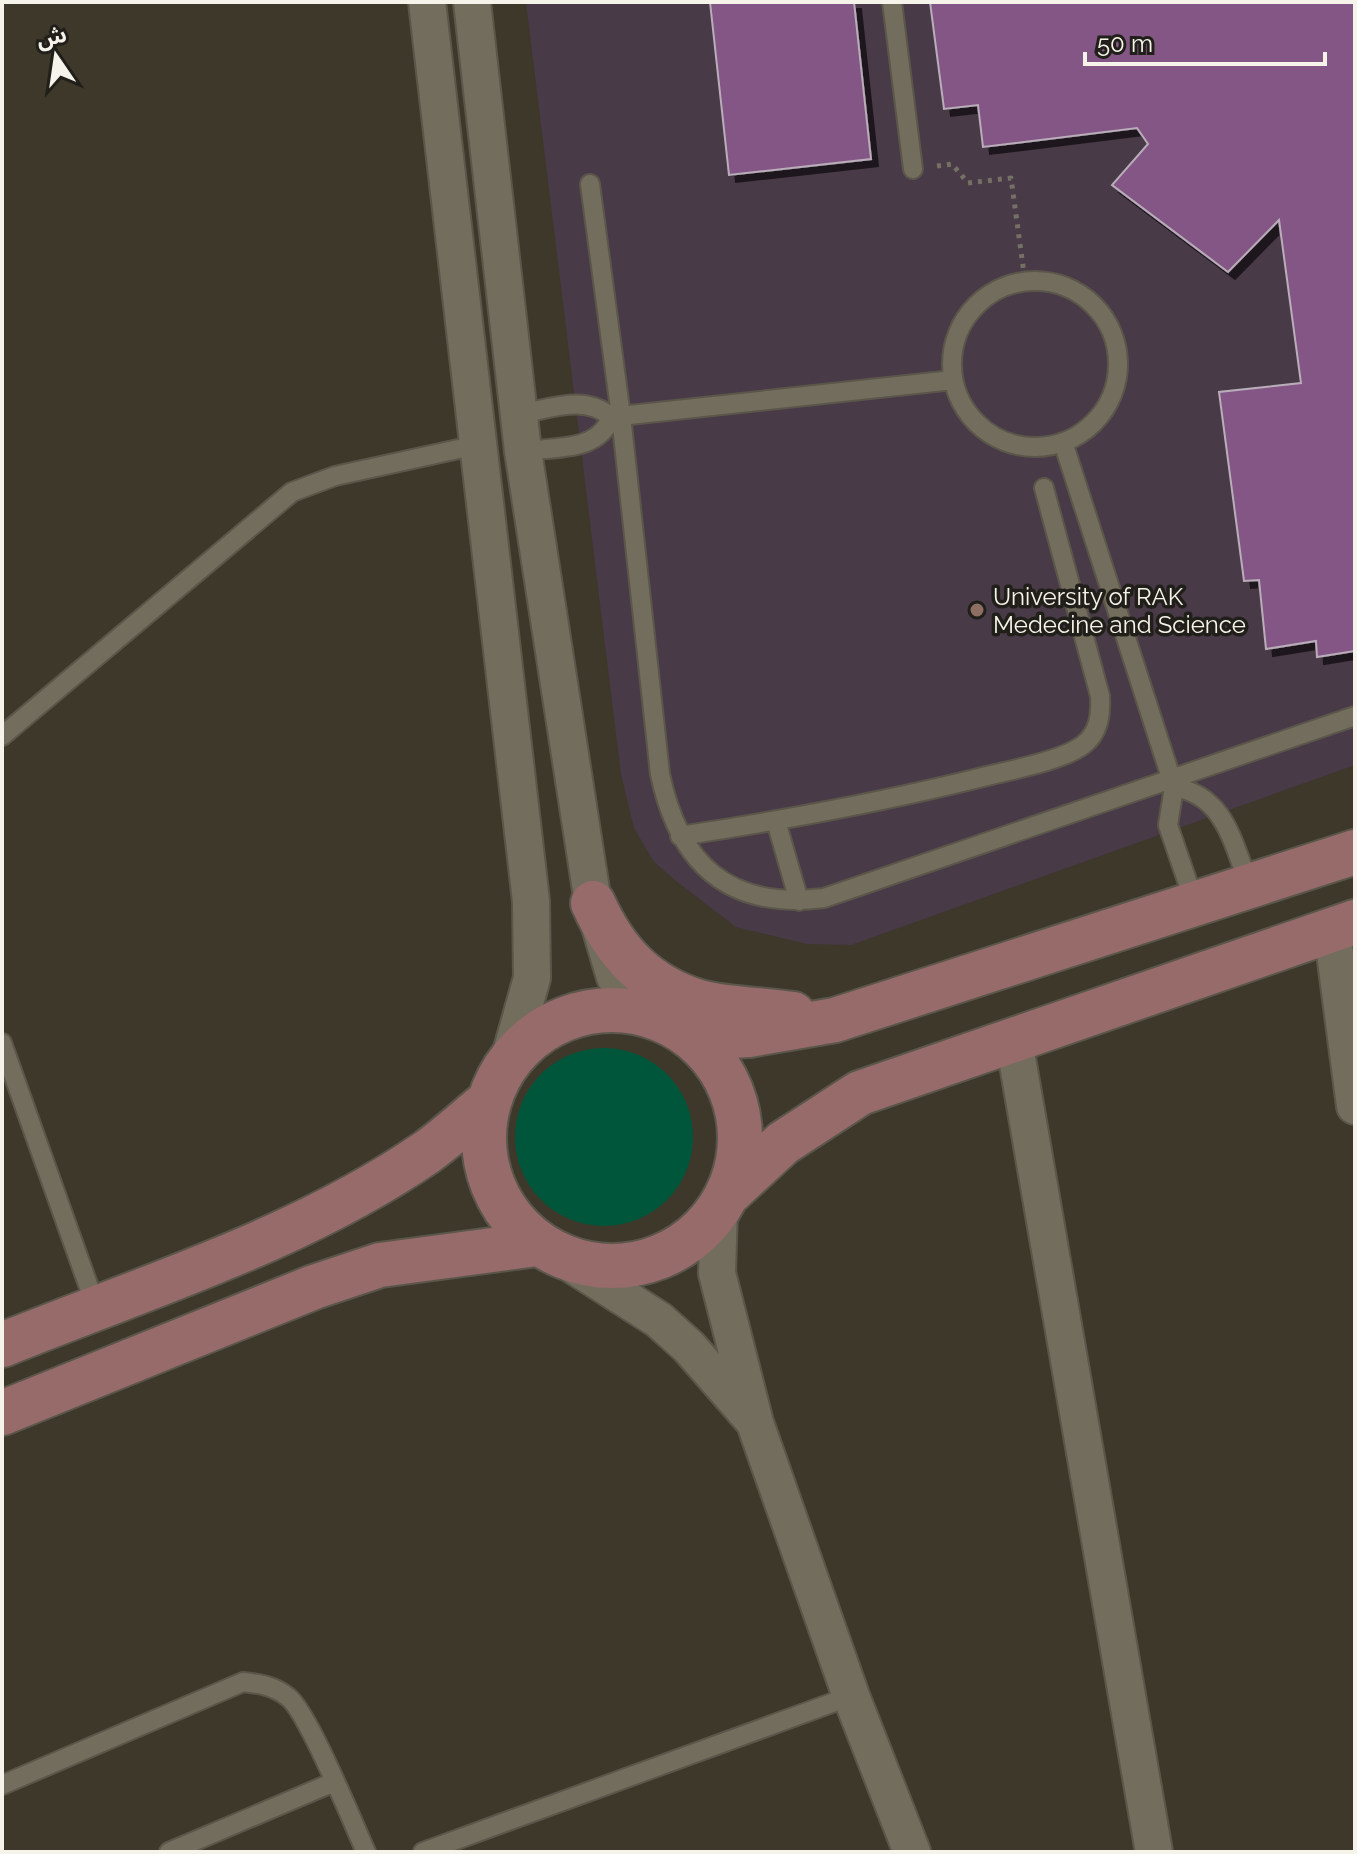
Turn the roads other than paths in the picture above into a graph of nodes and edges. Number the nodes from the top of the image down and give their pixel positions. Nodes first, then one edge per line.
1 (427, 2) edge
2 (472, 2) edge
3 (892, 2) edge
4 (913, 169) road end
5 (590, 184) dead end
6 (953, 380) junction
7 (519, 414) junction
8 (616, 416) junction
9 (1063, 442) junction
10 (477, 445) junction
11 (523, 451) junction
12 (1044, 488) dead end
13 (1355, 716) edge
14 (2, 736) edge
15 (1173, 783) junction
16 (776, 821) junction
17 (680, 836) junction
18 (1355, 852) edge
19 (1250, 886) junction
20 (799, 901) junction
21 (593, 903) junction
22 (1195, 904) junction
23 (1343, 926) edge
24 (835, 1020) junction
25 (675, 1028) junction
26 (1014, 1041) junction
27 (2, 1043) edge
28 (509, 1060) junction
29 (7, 1074) edge
30 (488, 1102) junction
31 (1355, 1106) edge
32 (724, 1201) junction
33 (548, 1250) junction
34 (96, 1307) junction
35 (2, 1345) edge
36 (2, 1413) edge
37 (755, 1423) junction
38 (851, 1696) junction
39 (334, 1782) junction
40 (2, 1785) edge
41 (169, 1852) edge
42 (366, 1852) edge
43 (423, 1852) edge
44 (912, 1852) edge
45 (1154, 1852) edge

1 - 10 street
2 - 7 street
3 - 4 lane
5 - 8 lane
6 - 8 lane
6 - 9 lane
6 - 9 lane
7 - 8 lane
7 - 11 street
8 - 11 lane
8 - 17 lane
9 - 15 lane
10 - 14 lane
10 - 28 street
11 - 21 street
12 - 16 lane
13 - 15 lane
15 - 19 lane
15 - 20 lane
15 - 22 lane
16 - 17 lane
16 - 20 lane
17 - 20 lane
18 - 19 main road
19 - 22 main road
21 - 24 main road
21 - 25 street
22 - 24 main road
23 - 26 main road
23 - 31 street
24 - 25 main road
25 - 28 main road
25 - 32 main road
26 - 32 main road
26 - 45 street
27 - 29 lane
28 - 30 main road
29 - 34 lane
30 - 33 main road
30 - 34 main road
32 - 33 main road
32 - 37 street
33 - 36 main road
33 - 37 street
34 - 35 main road
37 - 38 street
38 - 43 lane
38 - 44 street
39 - 40 lane
39 - 41 lane
39 - 42 lane

